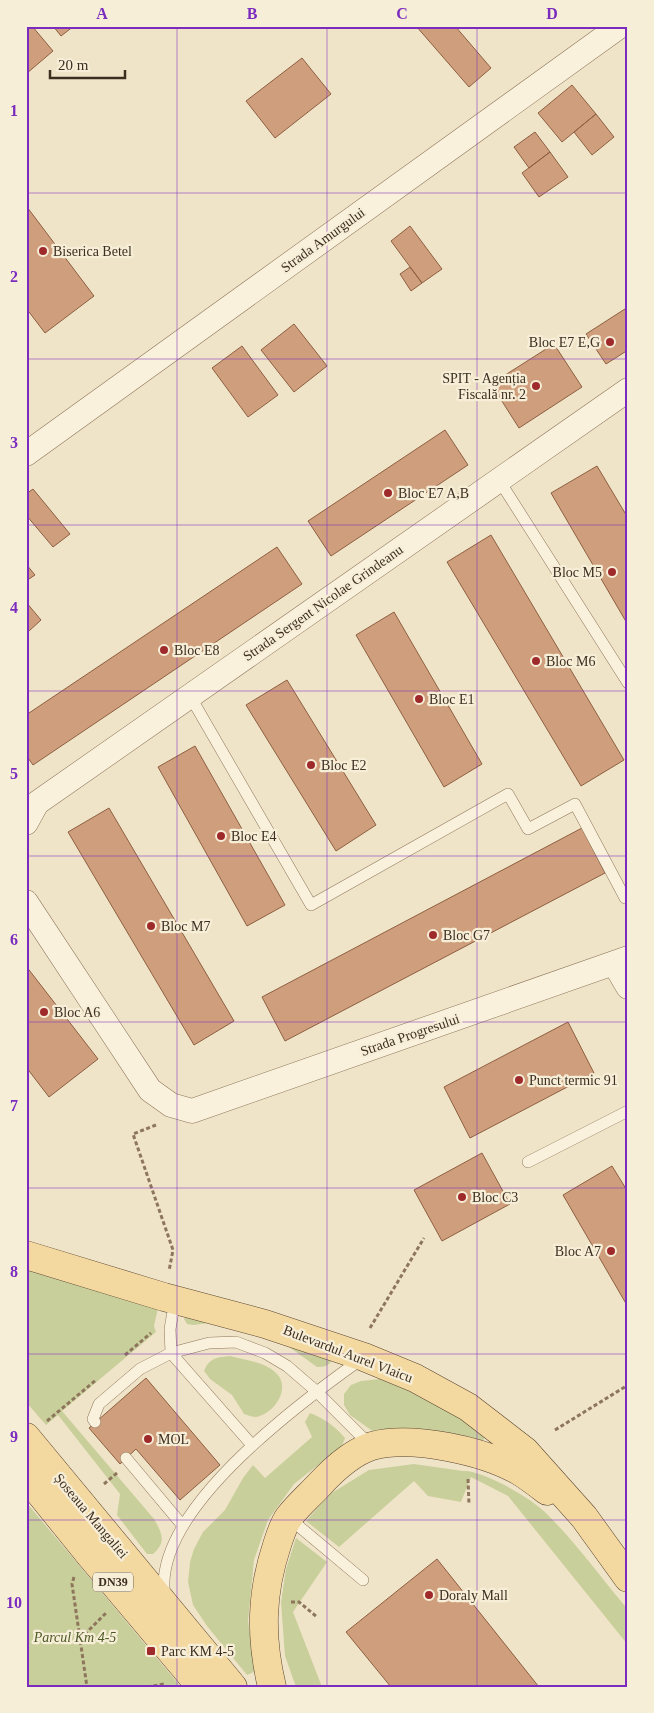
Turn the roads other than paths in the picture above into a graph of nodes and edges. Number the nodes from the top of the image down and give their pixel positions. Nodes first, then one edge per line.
1 (620, 26) edge
2 (628, 390) edge
3 (26, 454) edge
4 (499, 480) junction
5 (628, 683) edge
6 (190, 696) junction
7 (26, 824) edge
8 (625, 898) dead end
9 (26, 902) edge
10 (621, 960) edge
11 (628, 987) edge
12 (628, 1111) edge
13 (528, 1162) dead end
14 (26, 1255) edge
15 (175, 1300) junction
16 (171, 1353) junction
17 (364, 1358) junction
18 (316, 1391) junction
19 (95, 1422) dead end
20 (34, 1431) edge
21 (252, 1445) junction
22 (371, 1447) junction
23 (126, 1458) dead end
24 (26, 1476) edge
25 (584, 1517) junction
26 (289, 1518) junction
27 (183, 1526) junction
28 (628, 1578) edge
29 (363, 1580) dead end
30 (167, 1607) junction
31 (201, 1687) edge
32 (233, 1687) edge
33 (272, 1687) edge

1 - 3 street, Strada Amurgului
2 - 4 street, Strada Sergent Nicolae Grindeanu
4 - 5 lane
4 - 6 street, Strada Sergent Nicolae Grindeanu
6 - 7 street, Strada Sergent Nicolae Grindeanu
6 - 8 lane
9 - 10 street, Strada Progresului
10 - 11 street
12 - 13 lane
14 - 15 main road, Bulevardul Aurel Vlaicu
15 - 16 lane
15 - 17 main road, Bulevardul Aurel Vlaicu
16 - 18 lane
16 - 19 lane
16 - 21 lane
17 - 18 lane
17 - 25 main road, Bulevardul Aurel Vlaicu
18 - 21 lane
18 - 22 lane
20 - 30 main road, Șoseaua Mangaliei
21 - 27 lane
22 - 25 main road
22 - 26 main road
23 - 27 lane
24 - 31 main road, Șoseaua Mangaliei / DN39
25 - 28 main road, Bulevardul Aurel Vlaicu
26 - 29 lane
26 - 33 main road
27 - 30 lane
30 - 32 main road, Șoseaua Mangaliei

